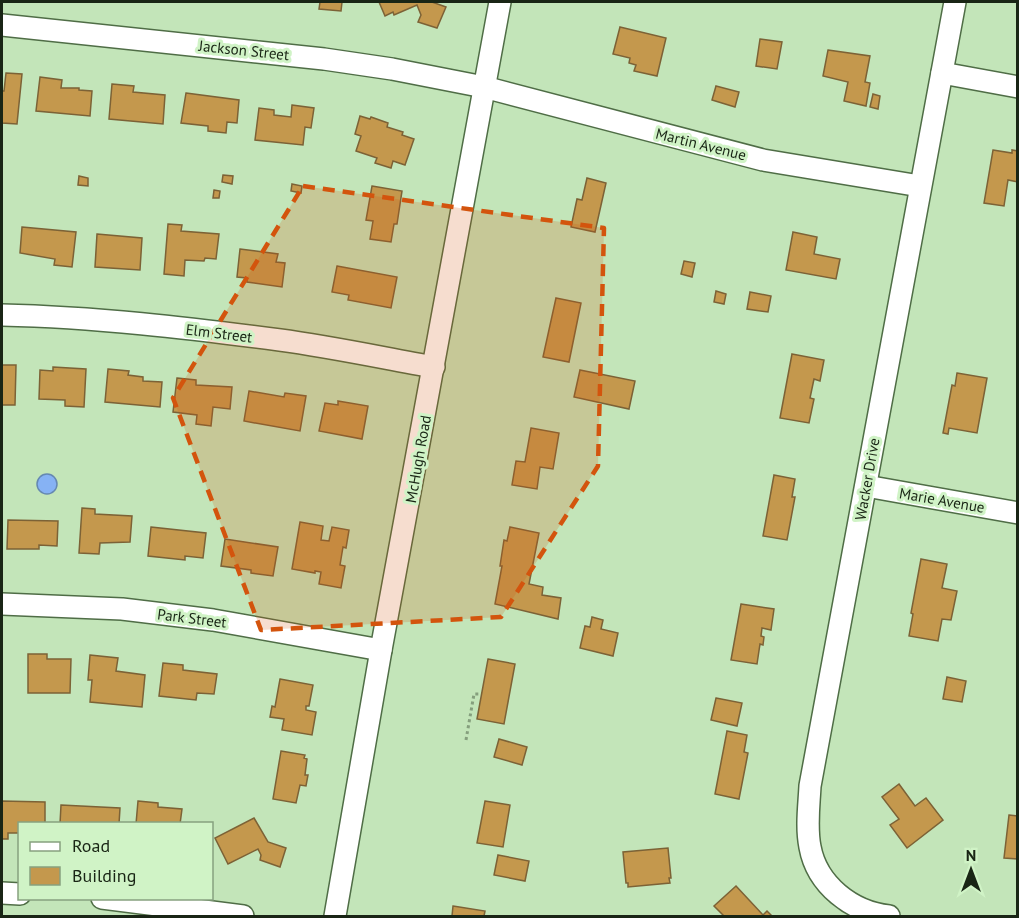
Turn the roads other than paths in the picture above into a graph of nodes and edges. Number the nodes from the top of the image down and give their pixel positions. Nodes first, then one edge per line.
1 (500, 2) edge
2 (955, 2) edge
3 (2, 25) edge
4 (942, 73) junction
5 (484, 87) junction
6 (1017, 87) edge
7 (920, 186) junction
8 (2, 315) edge
9 (434, 367) junction
10 (866, 486) junction
11 (1017, 513) edge
12 (2, 604) edge
13 (381, 650) junction
14 (2, 893) edge
15 (18, 894) edge
16 (118, 900) edge
17 (243, 916) edge
18 (335, 916) edge
19 (889, 916) edge

1 - 5 street, McHugh Road
2 - 4 street, Wacker Drive
3 - 5 street, Jackson Street
4 - 6 street
4 - 7 street, Wacker Drive
5 - 7 street, Martin Avenue
5 - 9 street, McHugh Road
7 - 10 street, Wacker Drive
8 - 9 street, Elm Street
9 - 13 street, McHugh Road
10 - 11 street, Marie Avenue
10 - 19 street, Wacker Drive
12 - 13 street, Park Street
13 - 18 street, McHugh Road
14 - 15 street
16 - 17 street

